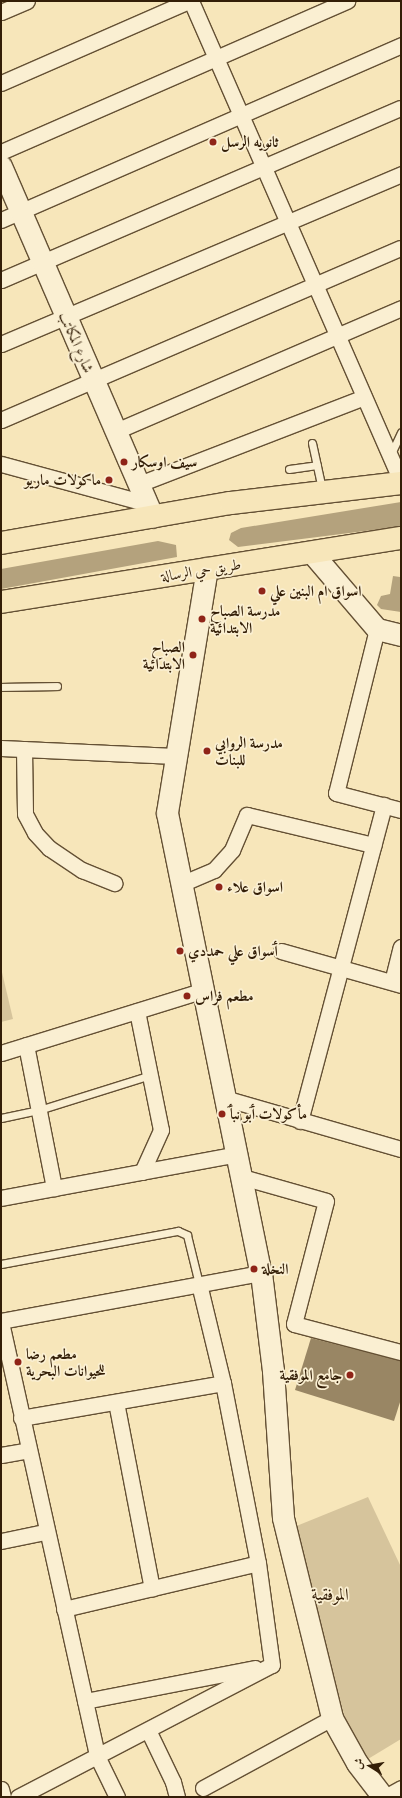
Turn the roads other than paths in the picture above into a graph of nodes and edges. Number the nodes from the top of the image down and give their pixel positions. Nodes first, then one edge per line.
1 (27, 1) edge
2 (190, 1) edge
3 (347, 1) edge
4 (1, 12) edge
5 (401, 45) edge
6 (216, 58) junction
7 (1, 83) edge
8 (401, 108) edge
9 (241, 115) junction
10 (1, 152) edge
11 (1, 166) edge
12 (264, 167) junction
13 (401, 174) edge
14 (20, 211) junction
15 (1, 220) edge
16 (288, 222) junction
17 (401, 248) edge
18 (43, 262) junction
19 (1, 280) edge
20 (315, 285) junction
21 (401, 308) edge
22 (66, 317) junction
23 (338, 336) junction
24 (1, 344) edge
25 (94, 380) junction
26 (364, 397) junction
27 (1, 420) edge
28 (116, 431) junction
29 (401, 432) edge
30 (312, 443) dead end
31 (390, 456) junction
32 (1, 464) edge
33 (317, 465) junction
34 (289, 468) dead end
35 (401, 482) edge
36 (139, 484) junction
37 (323, 493) junction
38 (150, 511) junction
39 (401, 538) edge
40 (1, 543) edge
41 (312, 553) junction
42 (207, 568) junction
43 (1, 602) edge
44 (377, 629) junction
45 (401, 635) edge
46 (57, 686) dead end
47 (1, 687) edge
48 (1, 748) edge
49 (24, 749) junction
50 (175, 756) junction
51 (384, 805) junction
52 (401, 810) edge
53 (373, 844) junction
54 (114, 883) dead end
55 (180, 884) junction
56 (401, 947) edge
57 (281, 951) dead end
58 (340, 968) junction
59 (396, 984) edge
60 (201, 990) junction
61 (138, 1011) junction
62 (26, 1045) junction
63 (1, 1053) edge
64 (151, 1075) junction
65 (224, 1098) junction
66 (39, 1110) junction
67 (1, 1118) edge
68 (300, 1121) junction
69 (401, 1149) edge
70 (238, 1154) junction
71 (142, 1172) junction
72 (242, 1177) junction
73 (54, 1188) junction
74 (1, 1198) edge
75 (1, 1264) edge
76 (261, 1273) junction
77 (199, 1284) junction
78 (1, 1322) edge
79 (401, 1352) edge
80 (223, 1383) junction
81 (116, 1402) junction
82 (21, 1418) junction
83 (28, 1450) junction
84 (1, 1455) edge
85 (45, 1532) junction
86 (1, 1541) edge
87 (258, 1563) junction
88 (152, 1589) junction
89 (64, 1609) junction
90 (272, 1665) junction
91 (85, 1701) junction
92 (332, 1718) junction
93 (148, 1730) junction
94 (97, 1756) junction
95 (203, 1788) dead end
96 (401, 1788) edge
97 (1, 1789) edge
98 (3, 1797) edge
99 (18, 1797) edge
100 (117, 1797) edge
101 (177, 1797) edge
102 (384, 1797) edge

1 - 4 street
2 - 6 street
2 - 7 street
3 - 6 street
5 - 9 street
6 - 9 street
6 - 10 street
8 - 12 street
9 - 12 street
9 - 14 street
11 - 14 street, شارع المكاتب
12 - 16 street
12 - 18 street
13 - 16 street
14 - 15 street
14 - 18 street, شارع المكاتب
16 - 20 street
16 - 22 street
17 - 20 street
18 - 19 street
18 - 22 street, شارع المكاتب
20 - 23 street
20 - 25 street
21 - 23 street
22 - 24 street
22 - 25 street, شارع المكاتب
23 - 26 street
23 - 28 street
25 - 27 street
25 - 28 street, شارع المكاتب
26 - 31 street
26 - 36 street
28 - 36 street, شارع المكاتب
29 - 31 lane
30 - 33 lane
31 - 35 street
32 - 38 street
33 - 34 lane
33 - 37 lane
35 - 37 main road
36 - 38 street, شارع المكاتب
37 - 38 main road
38 - 40 main road
39 - 41 main road, طريق حي الرسالة
41 - 42 main road, طريق حي الرسالة
41 - 44 street
42 - 43 main road, طريق حي الرسالة
42 - 50 street
44 - 45 street
44 - 51 street
46 - 47 lane
48 - 49 street
49 - 50 street
49 - 54 street
50 - 55 street
51 - 52 street
51 - 53 street
53 - 55 street
53 - 58 street
55 - 60 street
56 - 59 street
57 - 58 street
58 - 59 street
58 - 68 street
60 - 61 street
60 - 65 street
61 - 62 street
61 - 64 street
62 - 63 street
62 - 66 street
64 - 66 lane
64 - 71 street
65 - 68 street
65 - 70 street
66 - 67 lane
66 - 73 street
68 - 69 street
70 - 71 street
70 - 72 street
71 - 73 street
72 - 76 street
72 - 79 street
73 - 74 street
75 - 77 lane
76 - 77 street
76 - 92 street
77 - 78 street
77 - 80 street
78 - 82 street
80 - 81 street
80 - 87 street
81 - 82 street
81 - 88 street
82 - 83 street
83 - 84 street
83 - 85 street
85 - 86 street
85 - 89 street
87 - 88 street
87 - 90 street
88 - 89 street
89 - 91 street
90 - 91 street
90 - 93 street
91 - 94 street
92 - 95 street
92 - 102 street
93 - 94 street
93 - 101 street
94 - 99 street
94 - 100 street
96 - 102 street
97 - 98 street

